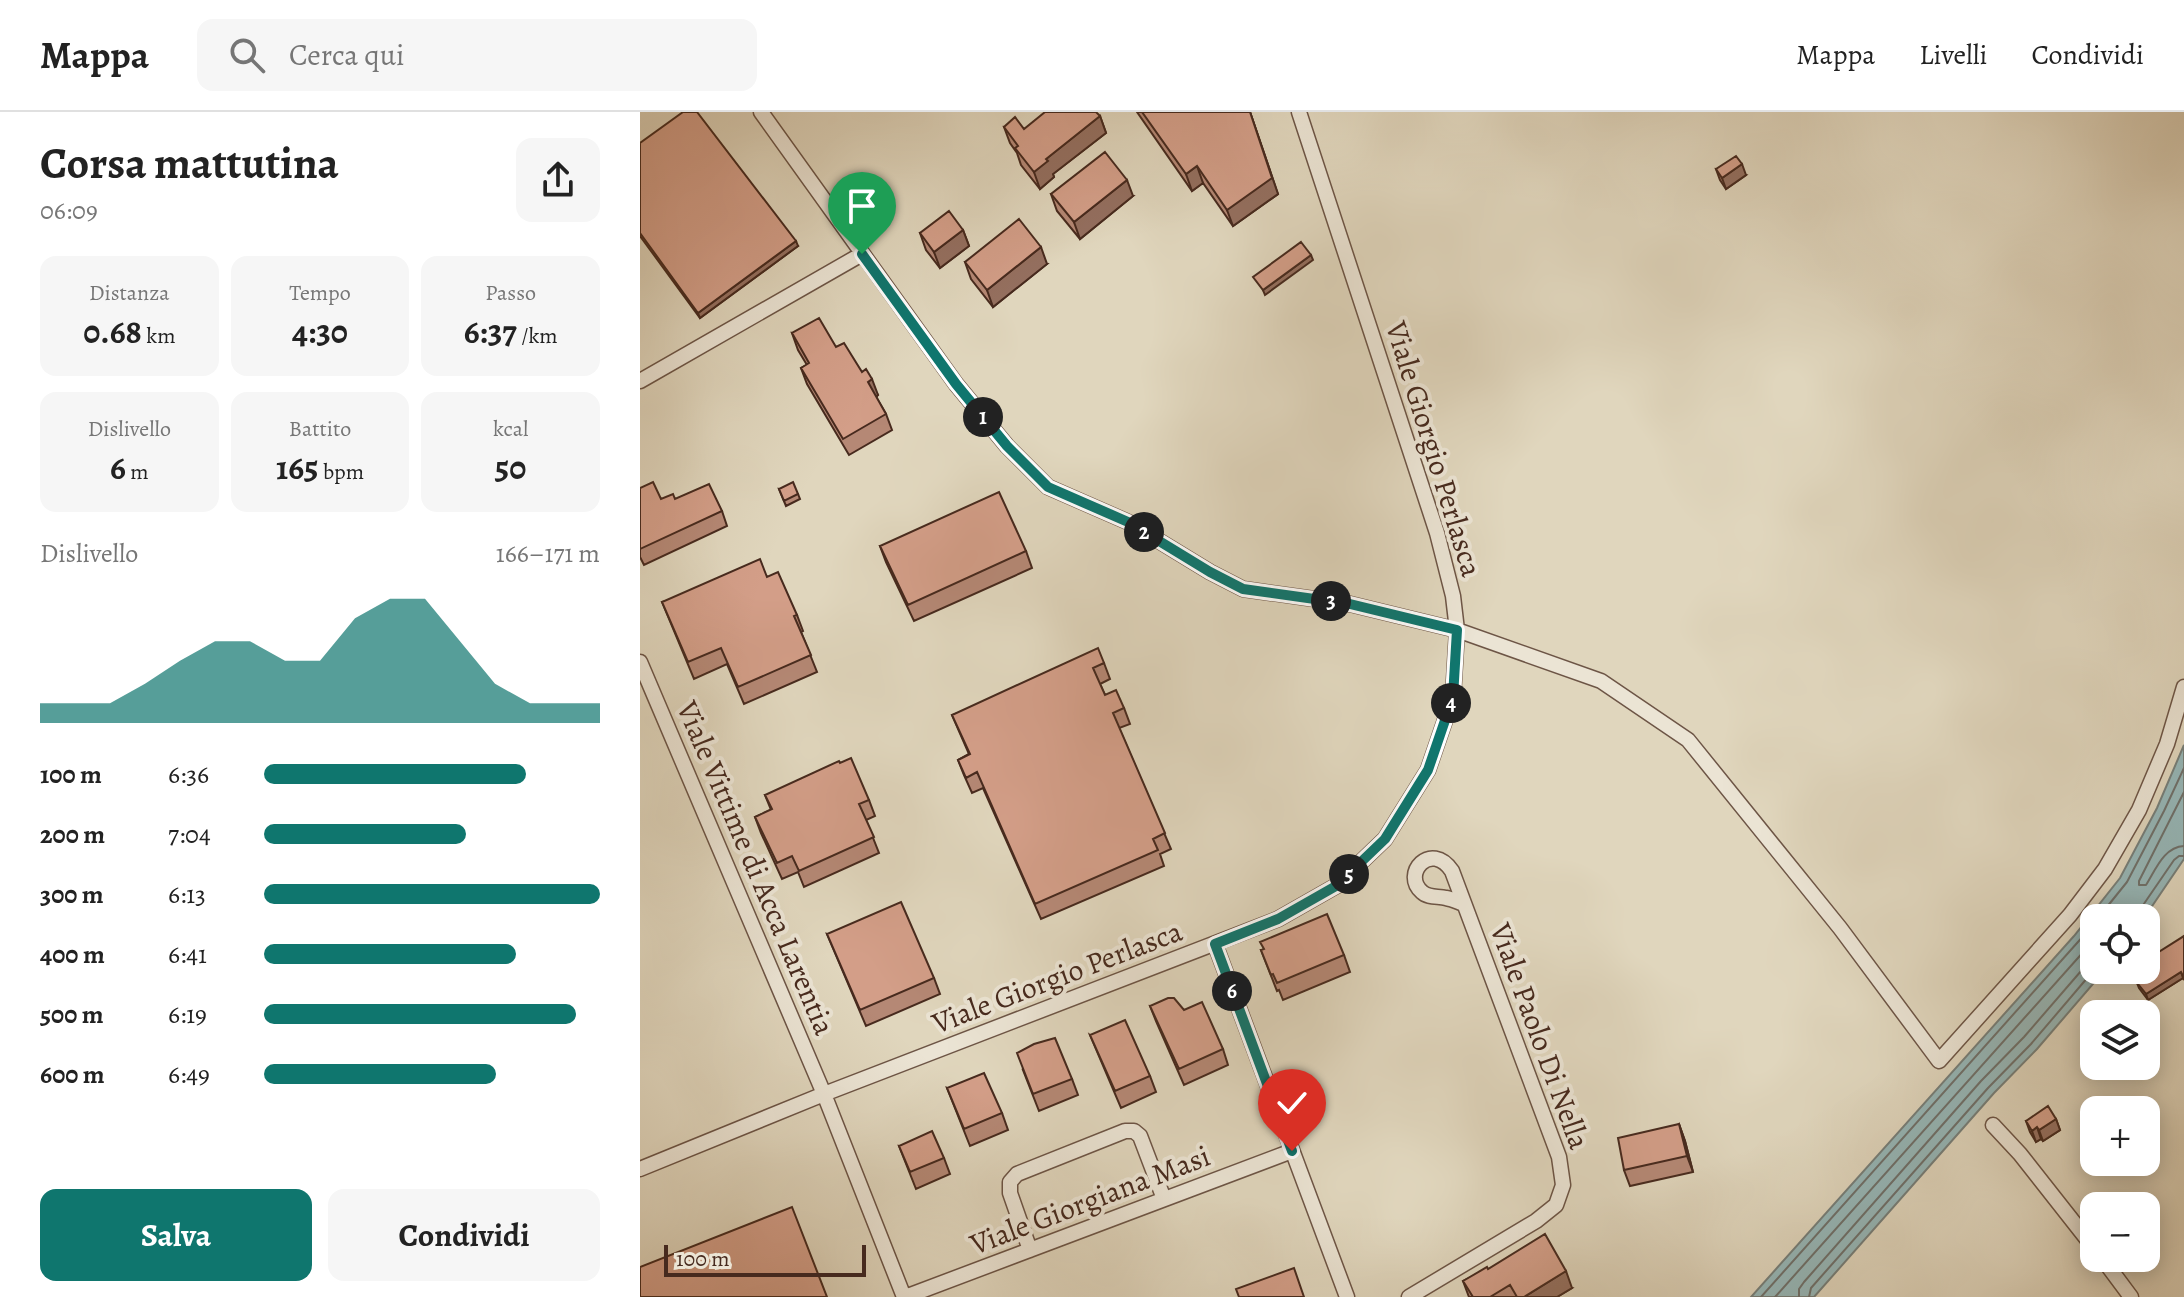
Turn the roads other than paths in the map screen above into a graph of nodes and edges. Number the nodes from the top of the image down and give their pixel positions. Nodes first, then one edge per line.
1 (761, 112) edge
2 (1299, 112) edge
3 (862, 254) junction
4 (640, 381) edge
5 (1457, 630) junction
6 (640, 662) edge
7 (2184, 687) edge
8 (1464, 904) dead end
9 (1215, 944) junction
10 (824, 1094) junction
11 (1993, 1125) dead end
12 (1292, 1151) junction
13 (640, 1169) edge
14 (1164, 1199) junction
15 (2080, 1230) edge
16 (1030, 1250) junction
17 (2112, 1272) edge
18 (905, 1297) edge
19 (1347, 1297) edge
20 (1409, 1297) edge
21 (2131, 1297) edge

1 - 3 street
2 - 5 street, Viale Giorgio Perlasca
3 - 4 street
3 - 5 street
5 - 7 street
5 - 9 street, Viale Giorgio Perlasca
6 - 10 street, Viale Vittime di Acca Larentia
8 - 20 street, Viale Paolo Di Nella
9 - 10 street, Viale Giorgio Perlasca
9 - 12 street
10 - 13 street, Viale Giorgio Perlasca
10 - 18 street
11 - 15 street
12 - 14 street, Viale Giorgiana Masi
12 - 19 street
14 - 16 street, Viale Giorgiana Masi
14 - 16 street
16 - 18 street, Viale Giorgiana Masi
17 - 21 street

